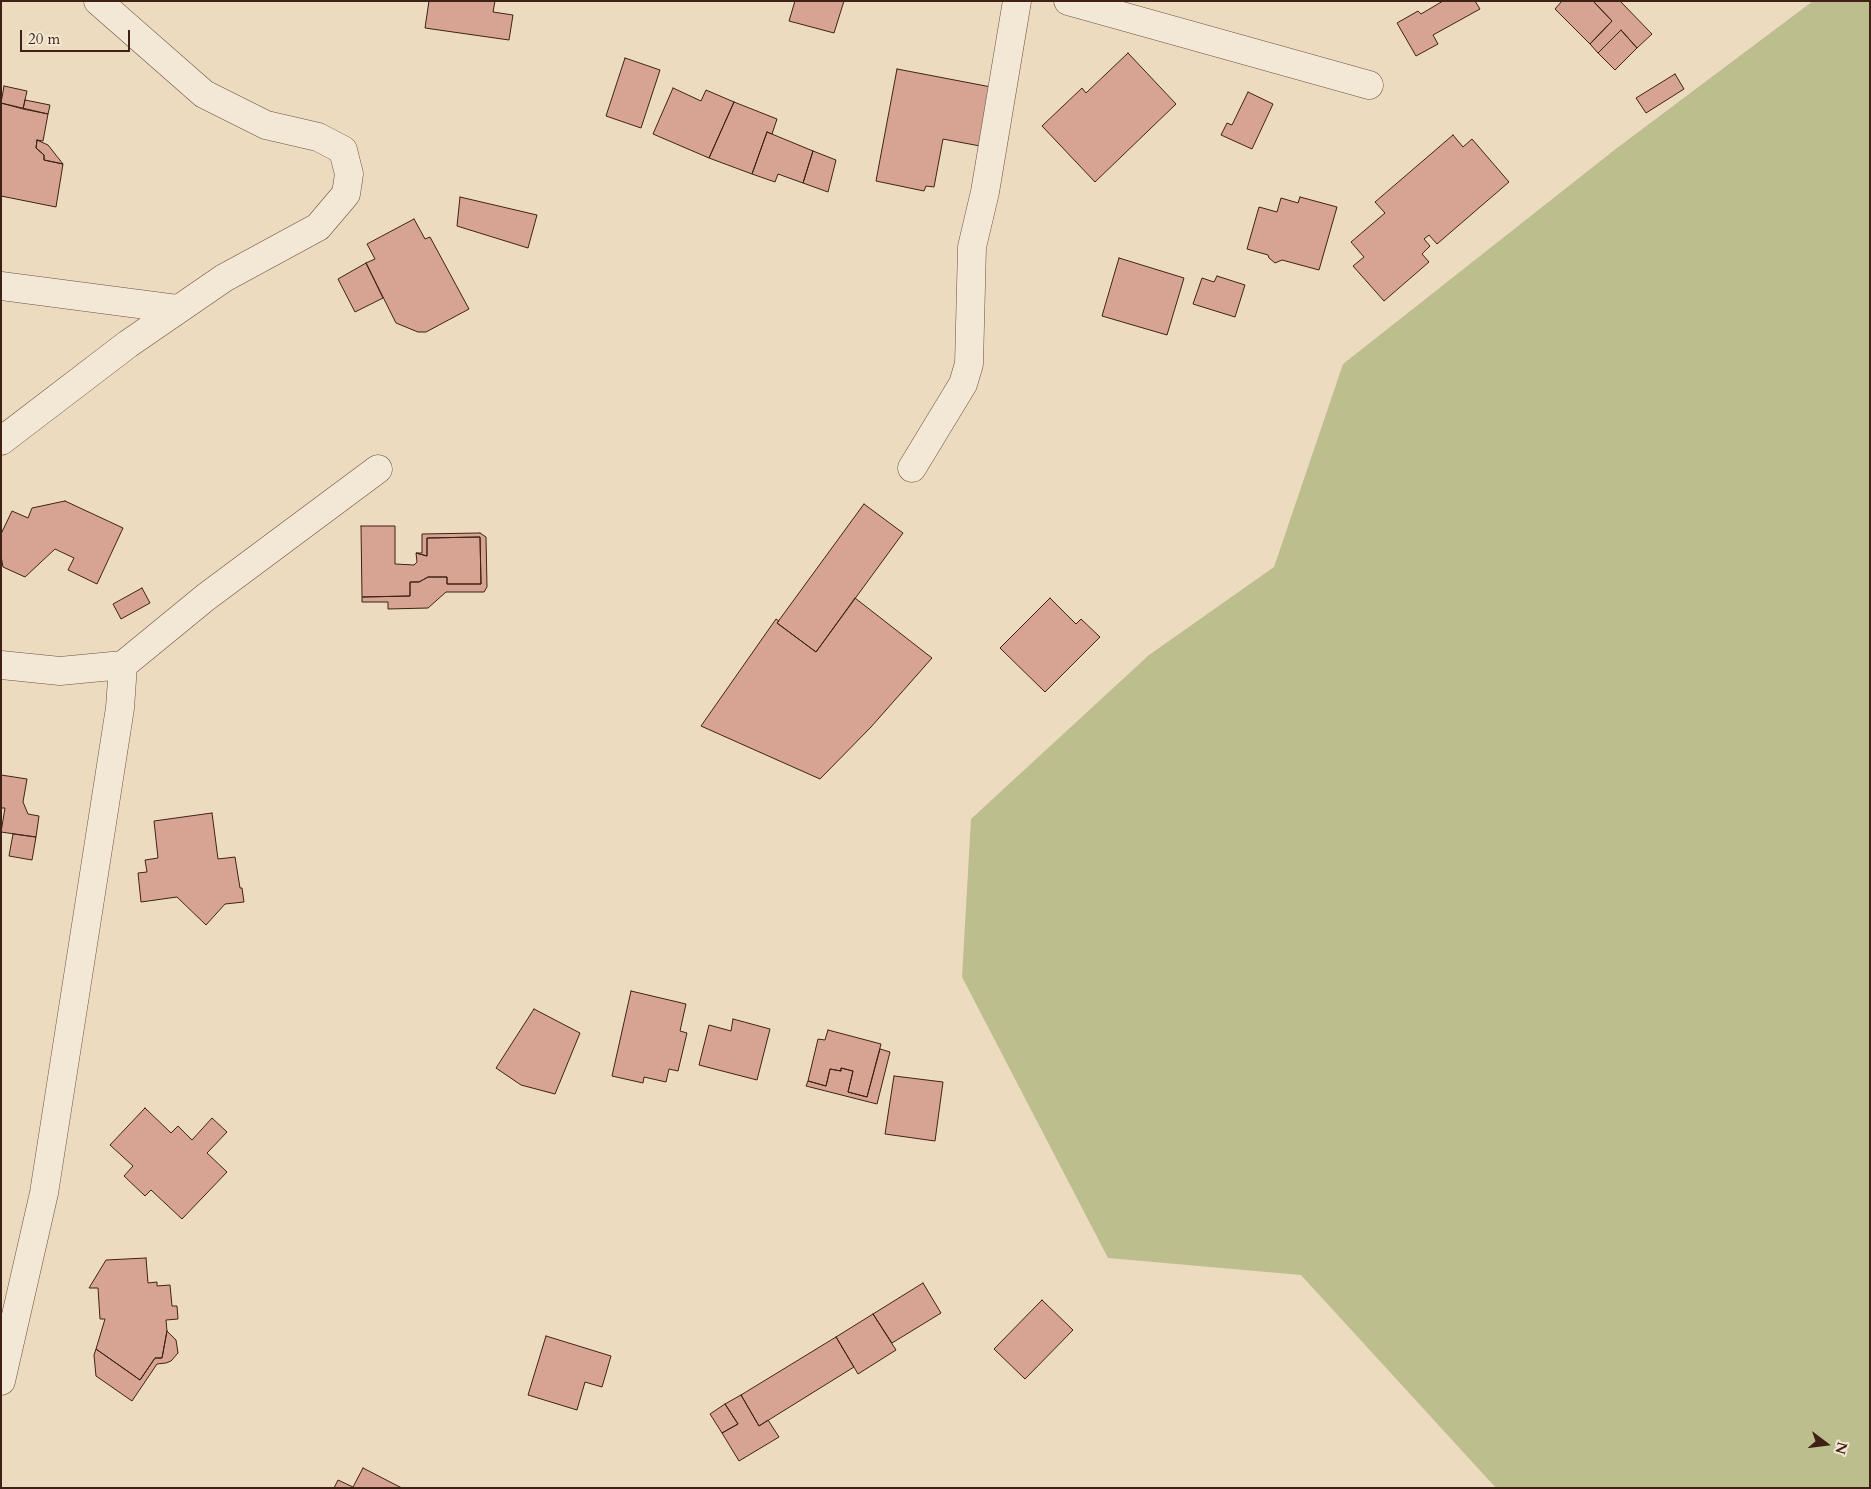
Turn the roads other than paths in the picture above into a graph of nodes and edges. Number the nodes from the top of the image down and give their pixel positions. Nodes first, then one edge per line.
1 (98, 1) edge
2 (1017, 1) edge
3 (1068, 1) edge
4 (1369, 85) dead end
5 (1, 286) edge
6 (177, 310) junction
7 (1, 441) edge
8 (912, 468) dead end
9 (378, 469) dead end
10 (1, 665) edge
11 (123, 665) junction
12 (1, 1381) edge

1 - 6 street
2 - 8 street
3 - 4 street
5 - 6 street
6 - 7 street
9 - 11 street
10 - 11 street
11 - 12 street

